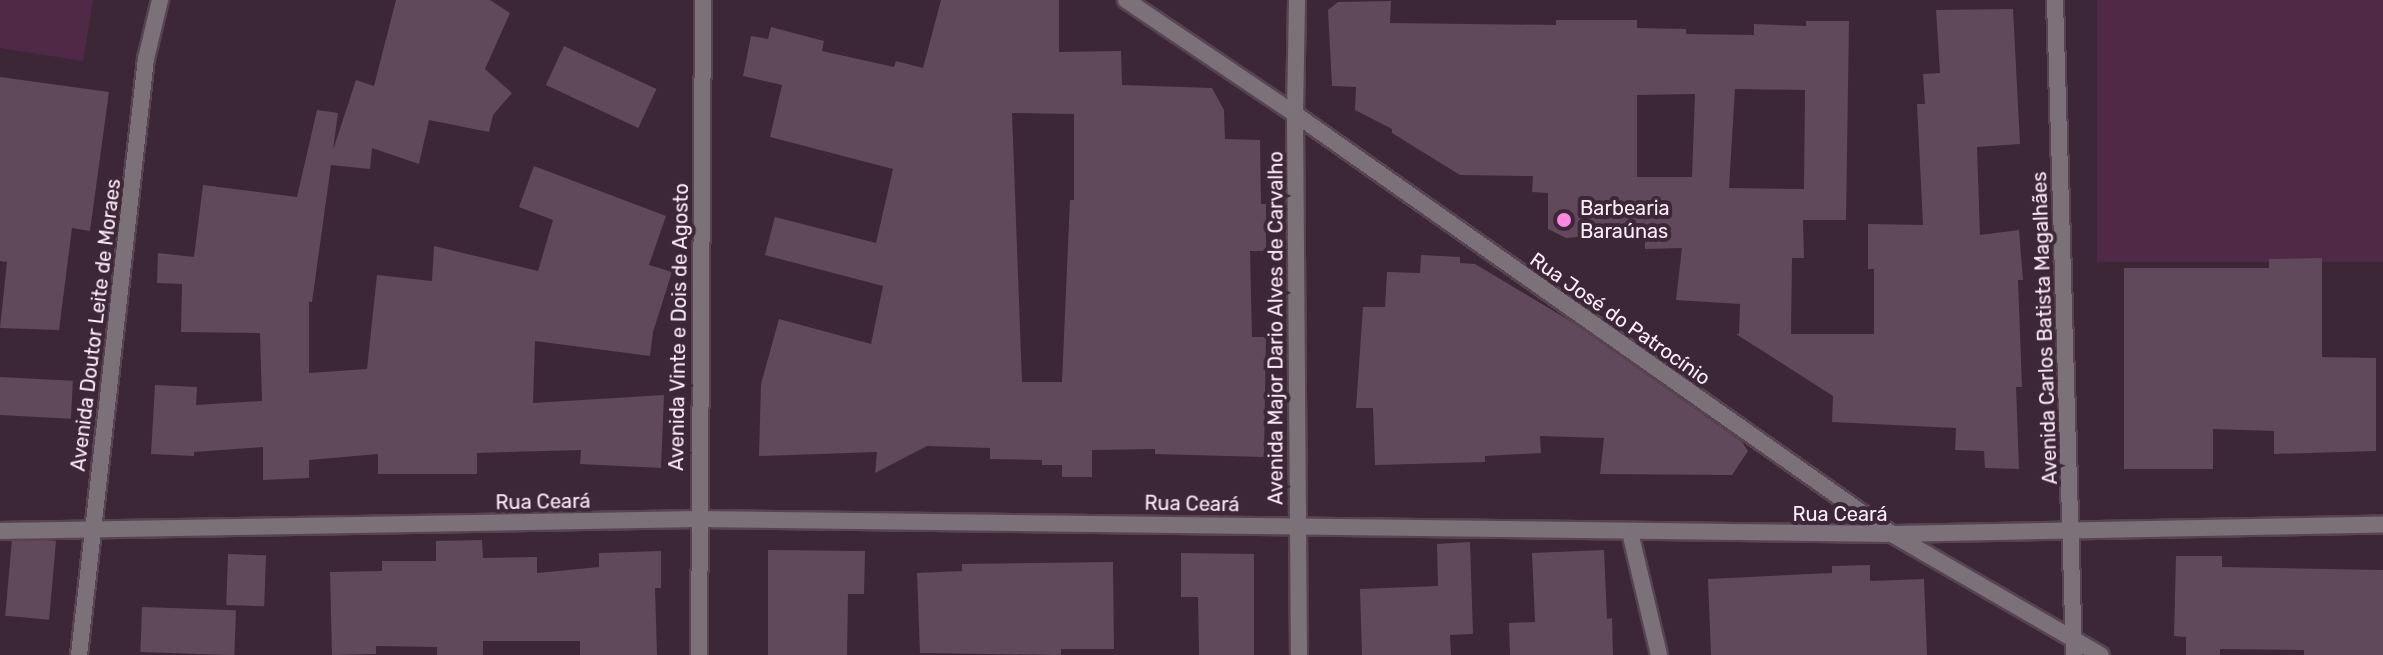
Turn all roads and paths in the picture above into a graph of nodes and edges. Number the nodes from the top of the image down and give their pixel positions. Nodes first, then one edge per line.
1 (160, 0) edge
2 (703, 0) edge
3 (1126, 0) edge
4 (1297, 0) edge
5 (2055, 0) edge
6 (1295, 114) junction
7 (698, 519) junction
8 (1298, 525) junction
9 (2383, 525) edge
10 (92, 530) junction
11 (0, 531) edge
12 (1630, 532) junction
13 (2071, 533) junction
14 (1892, 534) junction
15 (2074, 637) junction
16 (79, 655) edge
17 (699, 655) edge
18 (1299, 655) edge
19 (1659, 655) edge
20 (2074, 655) edge
21 (2101, 655) edge

1 - 10 street, Avenida Doutor Leite de Moraes
2 - 7 street, Avenida Vinte e Dois de Agosto
3 - 6 street, Rua José do Patrocínio
4 - 6 street, Avenida Major Dario Alves de Carvalho
5 - 13 street, Avenida Carlos Batista Magalhães
6 - 8 street, Avenida Major Dario Alves de Carvalho
6 - 14 street, Rua José do Patrocínio
7 - 8 street, Rua Ceará
7 - 10 street, Rua Ceará
7 - 17 street, Avenida Vinte e Dois de Agosto
8 - 12 street, Rua Ceará
8 - 18 street, Avenida Major Dario Alves de Carvalho
9 - 13 street, Rua Ceará
10 - 11 street, Rua Ceará
10 - 16 street, Avenida Doutor Leite de Moraes
12 - 14 street, Rua Ceará
12 - 19 street
13 - 14 street, Rua Ceará
13 - 15 street, Avenida Carlos Batista Magalhães
14 - 15 street, Rua José do Patrocínio
15 - 20 street, Avenida Carlos Batista Magalhães
15 - 21 street, Rua José do Patrocínio

